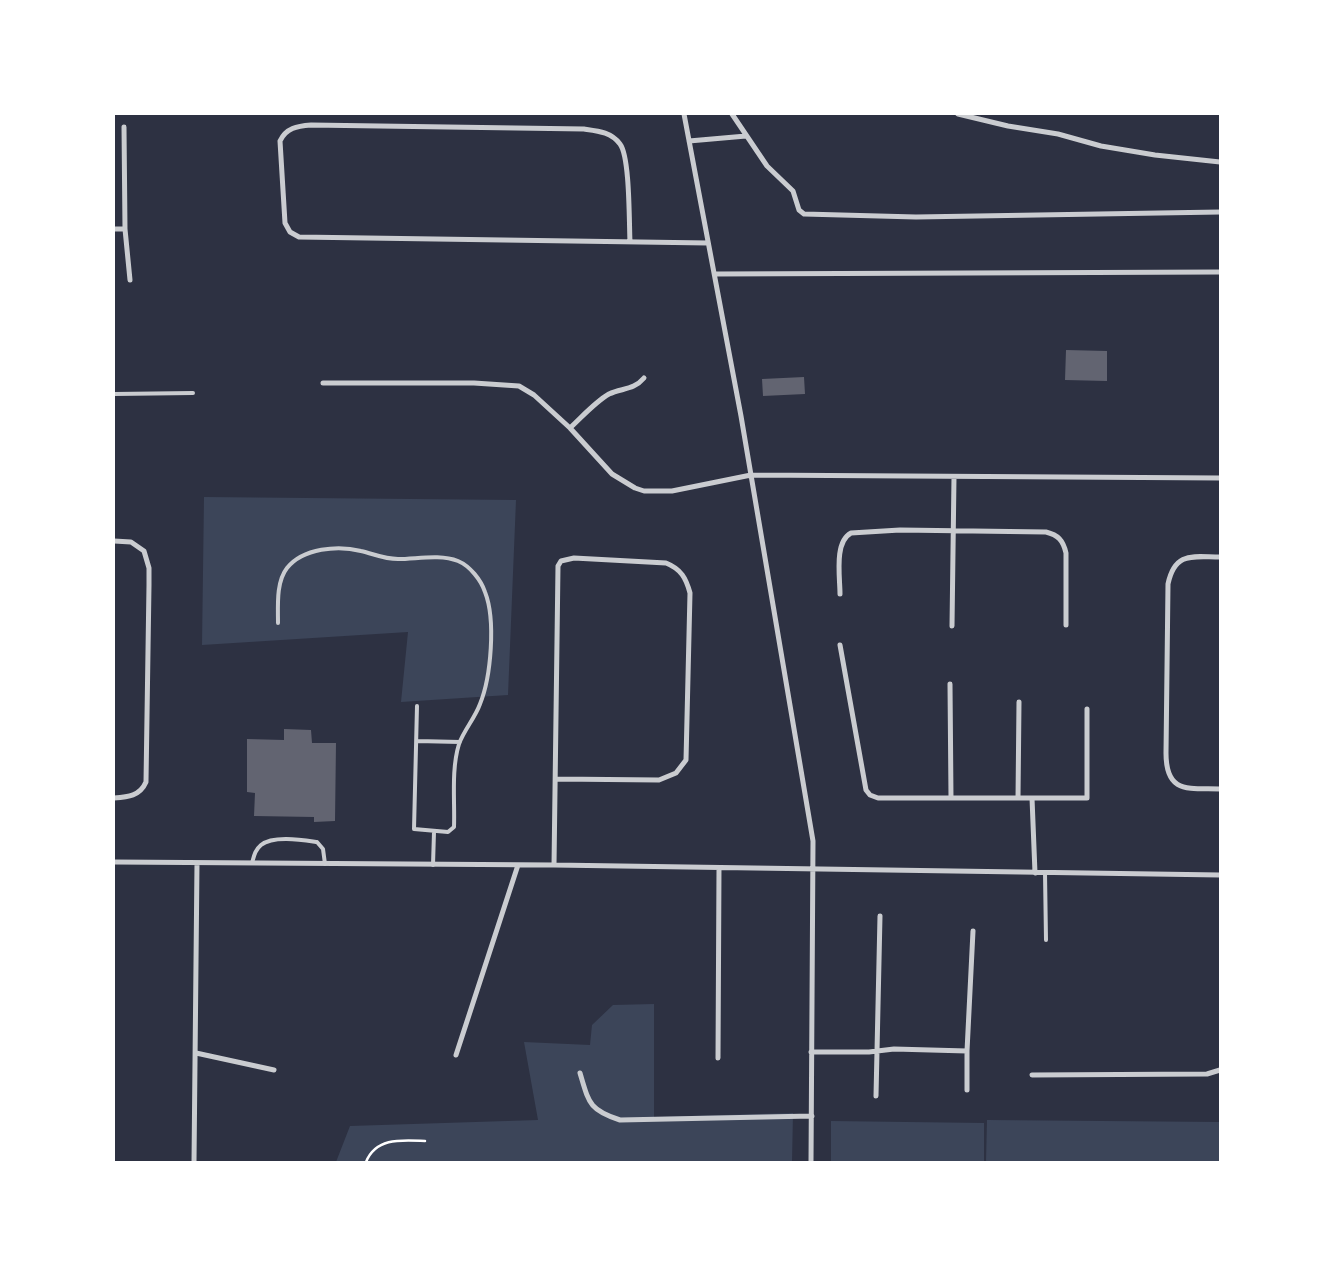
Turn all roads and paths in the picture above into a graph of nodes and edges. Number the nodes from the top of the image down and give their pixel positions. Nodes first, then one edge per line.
1 (684, 114) edge
2 (732, 114) edge
3 (958, 114) edge
4 (124, 127) dead end
5 (746, 136) junction
6 (689, 141) junction
7 (1220, 162) edge
8 (1220, 212) edge
9 (114, 229) edge
10 (126, 229) junction
11 (630, 242) junction
12 (708, 243) junction
13 (1220, 272) edge
14 (715, 274) junction
15 (130, 280) dead end
16 (644, 378) dead end
17 (322, 383) dead end
18 (193, 393) dead end
19 (114, 394) edge
20 (570, 428) junction
21 (751, 475) junction
22 (954, 477) junction
23 (1220, 478) edge
24 (953, 531) junction
25 (114, 542) edge
26 (1220, 557) edge
27 (840, 594) dead end
28 (278, 623) dead end
29 (1066, 625) dead end
30 (952, 626) dead end
31 (840, 645) dead end
32 (950, 684) dead end
33 (1019, 702) dead end
34 (417, 706) dead end
35 (1087, 709) dead end
36 (417, 741) junction
37 (460, 742) junction
38 (556, 779) junction
39 (1220, 789) edge
40 (114, 798) edge
41 (951, 798) junction
42 (1018, 798) junction
43 (1032, 798) junction
44 (434, 832) junction
45 (114, 862) edge
46 (197, 863) junction
47 (252, 863) junction
48 (325, 864) junction
49 (433, 865) junction
50 (518, 865) junction
51 (554, 865) junction
52 (719, 868) junction
53 (814, 869) junction
54 (1035, 873) junction
55 (1044, 873) junction
56 (1220, 875) edge
57 (880, 916) dead end
58 (972, 931) dead end
59 (1046, 940) dead end
60 (877, 1051) junction
61 (967, 1051) junction
62 (811, 1052) junction
63 (196, 1053) junction
64 (456, 1055) dead end
65 (718, 1058) dead end
66 (274, 1070) dead end
67 (1220, 1070) edge
68 (580, 1073) dead end
69 (1032, 1075) dead end
70 (967, 1090) dead end
71 (876, 1096) dead end
72 (812, 1116) junction
73 (425, 1141) dead end
74 (194, 1162) edge
75 (366, 1162) edge
76 (811, 1162) edge

1 - 6 street
2 - 5 street
3 - 7 street
4 - 10 street
5 - 6 street
5 - 8 street
6 - 12 street
9 - 10 street
10 - 15 street
11 - 11 street
11 - 12 street
12 - 14 street
13 - 14 street
14 - 21 street
16 - 20 street
17 - 20 street
18 - 19 lane
20 - 21 street
21 - 22 street
21 - 53 street
22 - 23 street
22 - 24 street
24 - 27 street
24 - 29 street
24 - 30 street
25 - 40 street
26 - 39 street
28 - 37 lane
31 - 41 street
32 - 41 street
33 - 42 street
34 - 36 lane
35 - 43 street
36 - 37 lane
36 - 44 lane
37 - 44 lane
38 - 38 street
38 - 51 street
41 - 42 street
42 - 43 street
43 - 54 street
44 - 49 lane
45 - 46 street
46 - 47 street
46 - 63 street
47 - 48 street
47 - 48 lane
48 - 49 street
49 - 50 street
50 - 51 street
50 - 64 street
51 - 52 street
52 - 53 street
52 - 65 street
53 - 54 street
53 - 62 street
54 - 55 street
55 - 56 street
55 - 59 lane
57 - 60 street
58 - 61 street
60 - 61 street
60 - 62 street
60 - 71 street
61 - 70 street
62 - 72 street
63 - 66 street
63 - 74 street
67 - 69 street
68 - 72 street
72 - 76 street
73 - 75 path

